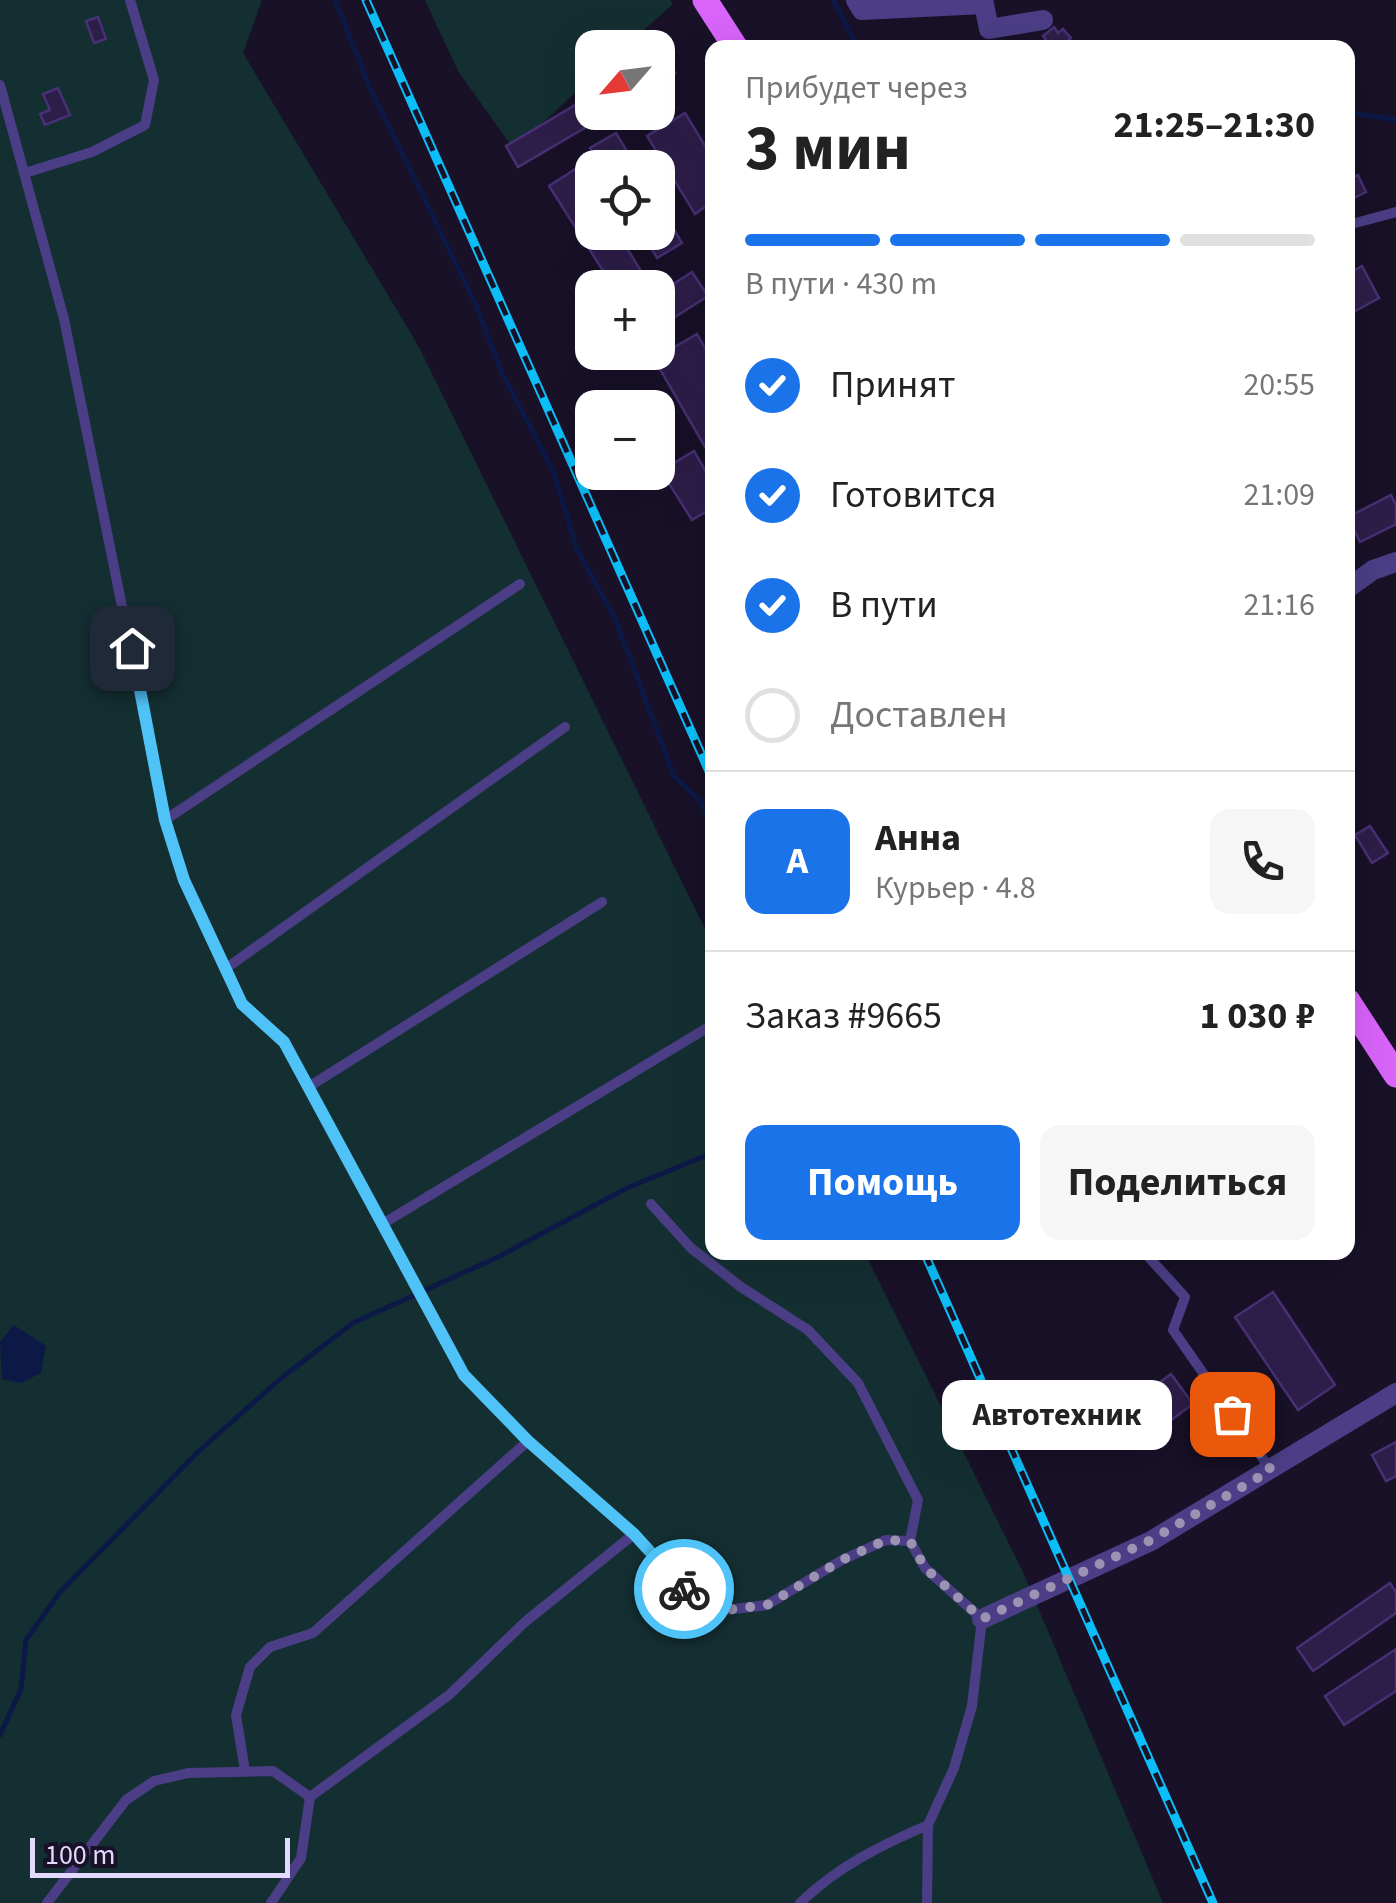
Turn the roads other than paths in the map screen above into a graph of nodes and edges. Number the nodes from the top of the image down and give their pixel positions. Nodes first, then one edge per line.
1 (130, 0) edge
2 (705, 0) edge
3 (856, 0) edge
4 (1044, 20) dead end
5 (731, 40) edge
6 (0, 85) edge
7 (25, 174) junction
8 (1396, 212) edge
9 (1355, 223) edge
10 (1396, 562) edge
11 (1355, 583) edge
12 (520, 584) dead end
13 (565, 726) dead end
14 (165, 820) junction
15 (602, 902) dead end
16 (225, 969) junction
17 (1355, 1013) edge
18 (1355, 1023) edge
19 (705, 1029) edge
20 (1371, 1038) junction
21 (1396, 1076) edge
22 (310, 1086) junction
23 (651, 1204) dead end
24 (384, 1222) junction
25 (705, 1259) edge
26 (706, 1260) edge
27 (1151, 1260) edge
28 (1396, 1393) edge
29 (528, 1441) junction
30 (1271, 1470) junction
31 (634, 1534) junction
32 (910, 1541) junction
33 (982, 1619) junction
34 (245, 1771) junction
35 (310, 1797) junction
36 (928, 1825) junction
37 (46, 1903) edge
38 (271, 1903) edge
39 (800, 1903) edge
40 (927, 1903) edge

1 - 7 lane
2 - 5 main road
3 - 4 street
6 - 7 lane
7 - 14 lane
8 - 9 lane
10 - 11 street
12 - 14 lane
13 - 16 lane
14 - 16 lane
15 - 22 lane
16 - 22 lane
17 - 20 main road
18 - 20 lane
19 - 24 lane
20 - 21 main road
22 - 24 lane
23 - 25 lane
24 - 29 lane
26 - 32 lane
27 - 30 lane
28 - 30 street
29 - 31 lane
29 - 34 lane
30 - 33 street
31 - 32 lane
31 - 35 lane
32 - 33 lane
33 - 36 lane
34 - 35 lane
34 - 37 lane
35 - 38 lane
36 - 39 lane
36 - 40 lane

